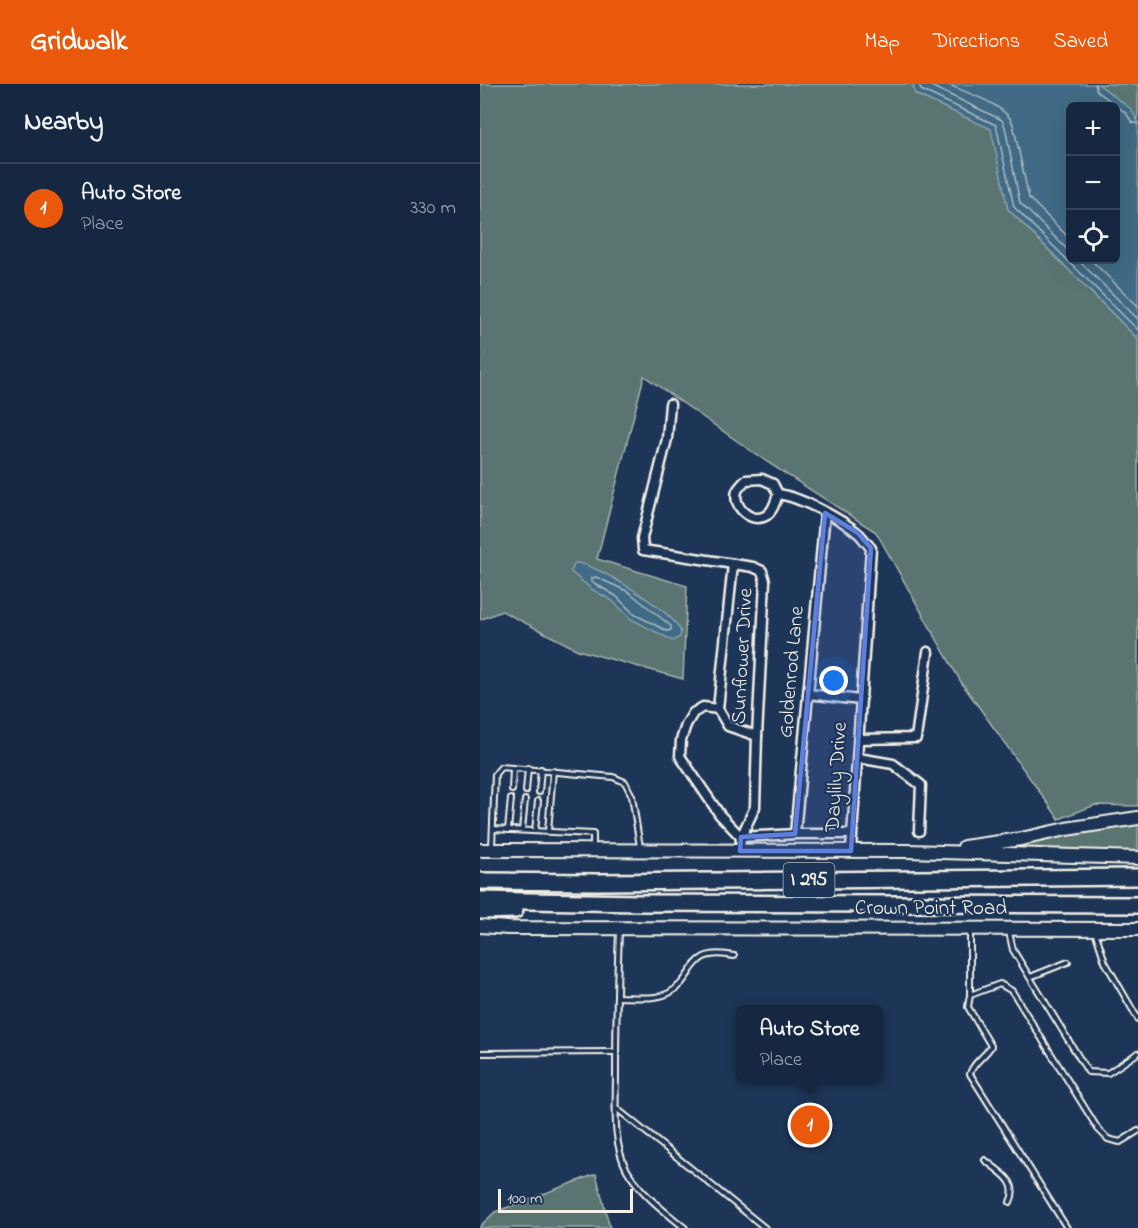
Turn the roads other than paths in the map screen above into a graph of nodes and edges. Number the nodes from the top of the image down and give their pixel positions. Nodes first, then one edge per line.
1 (670, 404) dead end
2 (778, 494) junction
3 (825, 513) junction
4 (733, 564) junction
5 (928, 652) dead end
6 (808, 694) junction
7 (860, 700) junction
8 (718, 709) junction
9 (757, 736) junction
10 (860, 739) junction
11 (858, 758) junction
12 (513, 768) junction
13 (528, 768) junction
14 (541, 770) junction
15 (553, 771) junction
16 (512, 790) dead end
17 (526, 791) dead end
18 (539, 792) dead end
19 (511, 799) dead end
20 (525, 800) dead end
21 (538, 801) dead end
22 (1138, 818) edge
23 (493, 829) junction
24 (508, 830) junction
25 (522, 830) junction
26 (535, 831) junction
27 (548, 831) junction
28 (920, 831) dead end
29 (795, 834) junction
30 (851, 834) junction
31 (741, 837) junction
32 (486, 850) edge
33 (593, 851) junction
34 (640, 851) junction
35 (740, 851) junction
36 (851, 851) junction
37 (931, 852) junction
38 (1138, 858) edge
39 (1138, 875) edge
40 (480, 881) edge
41 (480, 900) edge
42 (607, 902) junction
43 (1138, 905) edge
44 (480, 911) edge
45 (480, 926) edge
46 (619, 927) junction
47 (508, 928) junction
48 (970, 928) junction
49 (1008, 928) junction
50 (1095, 928) junction
51 (1138, 929) edge
52 (480, 934) edge
53 (734, 956) dead end
54 (1068, 962) dead end
55 (1030, 977) junction
56 (970, 994) junction
57 (617, 997) junction
58 (1138, 1018) edge
59 (616, 1052) junction
60 (480, 1053) edge
61 (1138, 1053) edge
62 (616, 1108) junction
63 (1138, 1131) edge
64 (986, 1161) dead end
65 (1010, 1202) dead end
66 (685, 1228) edge
67 (765, 1228) edge
68 (1067, 1228) edge

1 - 4 street, Sunflower Drive
2 - 2 street
2 - 3 street, Daylily Drive
3 - 6 street, Goldenrod Lane
3 - 7 street, Daylily Drive
4 - 8 street, Sunflower Drive
4 - 9 street, Sunflower Drive
5 - 10 street
6 - 7 street
6 - 29 street, Goldenrod Lane
7 - 10 street, Daylily Drive
8 - 9 street, Sunflower Drive
8 - 31 street
9 - 31 street, Sunflower Drive
10 - 11 street, Daylily Drive
11 - 28 street
11 - 30 street, Daylily Drive
12 - 13 lane
12 - 16 lane
12 - 23 lane
13 - 14 lane
13 - 17 lane
14 - 15 lane
14 - 18 lane
15 - 27 lane
15 - 34 lane
19 - 24 lane
20 - 25 lane
21 - 26 lane
22 - 37 main road
23 - 24 lane
23 - 32 lane
24 - 25 lane
25 - 26 lane
26 - 27 lane
27 - 33 lane
29 - 30 street
29 - 31 street
30 - 36 street, Daylily Drive
31 - 35 street, Sunflower Drive
32 - 33 main road
33 - 34 main road
34 - 35 main road
35 - 36 main road
36 - 37 main road
37 - 38 main road
39 - 40 highway, I 295
41 - 42 highway, I 295
42 - 43 highway, I 295
42 - 44 highway
45 - 47 main road, Crown Point Road
46 - 47 main road, Crown Point Road
46 - 48 main road, Crown Point Road
46 - 57 lane
47 - 52 main road, Crown Point Road
48 - 49 main road, Crown Point Road
48 - 56 lane
49 - 50 main road, Crown Point Road
49 - 55 lane
50 - 51 main road, Crown Point Road
50 - 58 lane
53 - 57 lane
54 - 55 lane
55 - 61 lane
56 - 63 lane
56 - 68 lane
57 - 59 lane
59 - 60 lane
59 - 62 lane
62 - 66 lane
62 - 67 lane
64 - 65 lane

